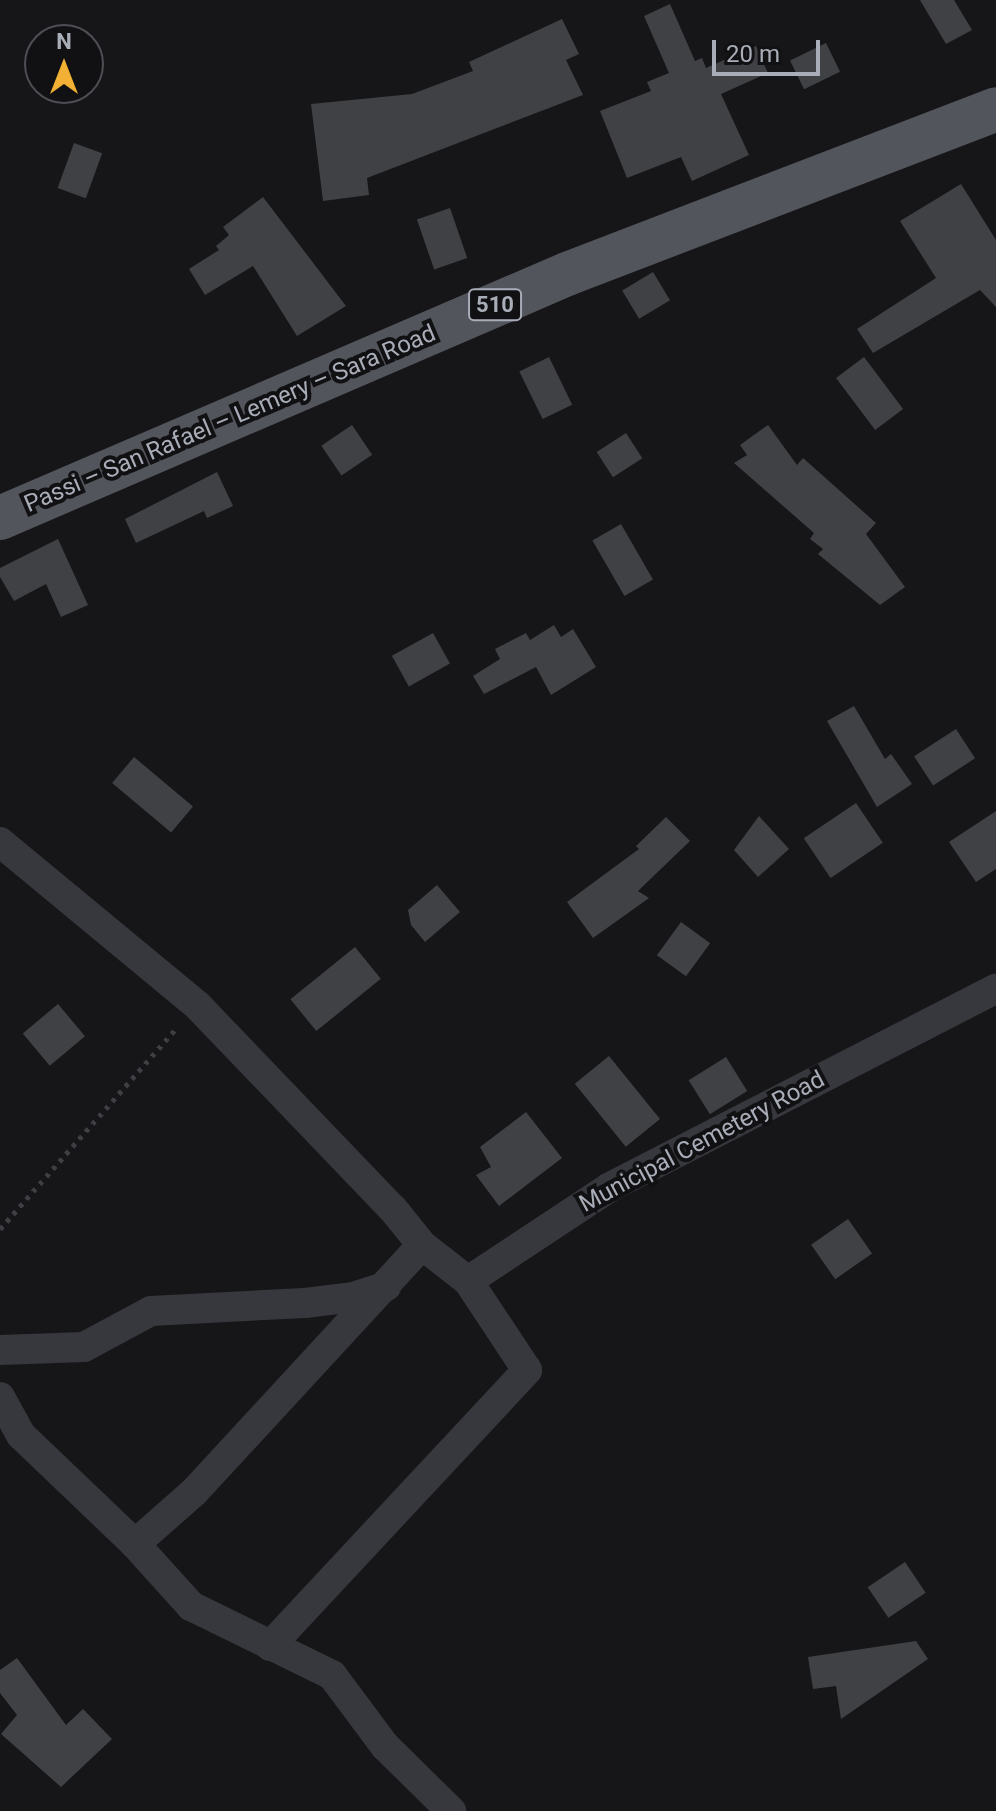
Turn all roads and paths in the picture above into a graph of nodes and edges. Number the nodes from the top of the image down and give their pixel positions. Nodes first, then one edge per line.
1 (996, 109) edge
2 (0, 518) edge
3 (0, 842) edge
4 (996, 989) edge
5 (198, 1006) junction
6 (0, 1229) edge
7 (422, 1245) junction
8 (468, 1281) junction
9 (388, 1285) junction
10 (0, 1350) edge
11 (0, 1397) edge
12 (135, 1544) junction
13 (270, 1646) junction
14 (451, 1811) edge

1 - 2 main road, Passi – San Rafael – Lemery – Sara Road / 510
3 - 5 street
4 - 8 street, Municipal Cemetery Road
5 - 6 path
5 - 7 street
7 - 8 street
7 - 9 street
8 - 13 street
9 - 10 street
9 - 12 street
11 - 12 street
12 - 13 street
13 - 14 street

